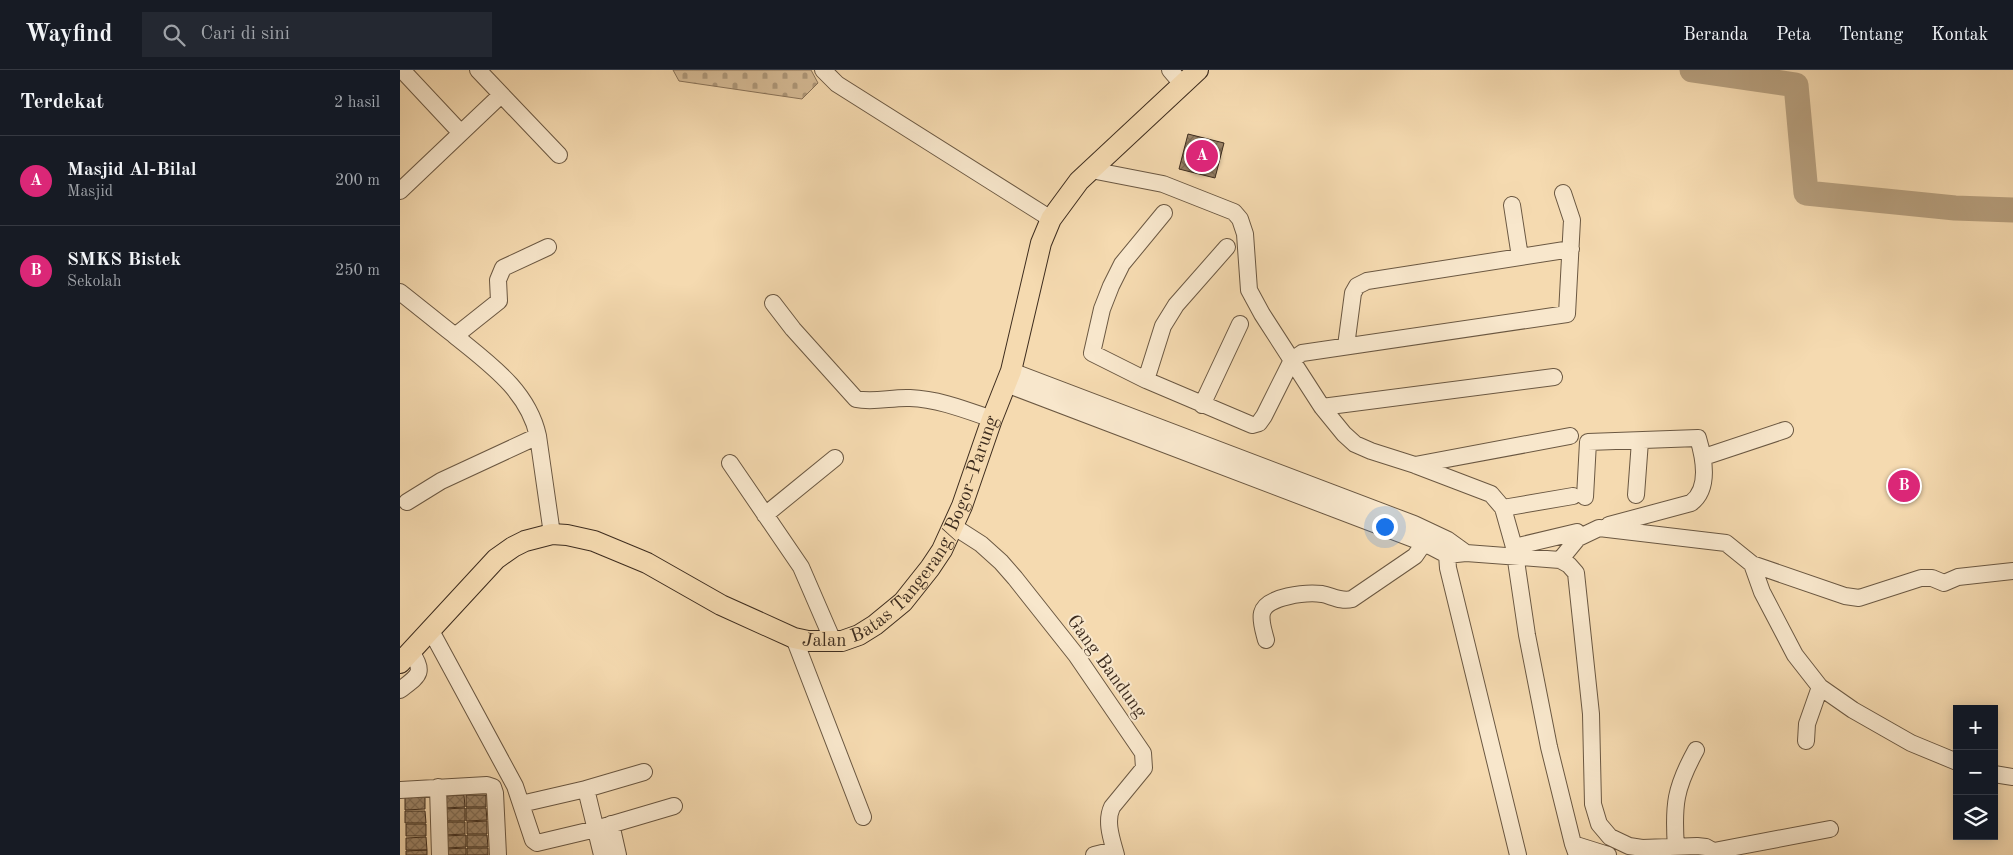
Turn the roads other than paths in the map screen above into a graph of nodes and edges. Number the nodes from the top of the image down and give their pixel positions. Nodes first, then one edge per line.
1 (402, 70) edge
2 (478, 70) edge
3 (823, 70) edge
4 (1198, 70) edge
5 (1176, 77) edge
6 (501, 95) junction
7 (462, 133) junction
8 (559, 155) dead end
9 (1090, 170) junction
10 (400, 191) edge
11 (1562, 193) dead end
12 (1512, 205) dead end
13 (1164, 213) dead end
14 (1052, 219) junction
15 (548, 247) dead end
16 (1227, 247) dead end
17 (1571, 249) junction
18 (1520, 257) junction
19 (400, 292) edge
20 (773, 303) dead end
21 (1240, 324) dead end
22 (456, 336) junction
23 (1346, 346) junction
24 (1292, 360) junction
25 (1008, 377) junction
26 (1554, 377) dead end
27 (1146, 380) junction
28 (1202, 404) junction
29 (1322, 407) junction
30 (992, 419) junction
31 (1785, 430) dead end
32 (538, 436) junction
33 (1570, 436) dead end
34 (1640, 441) junction
35 (1704, 457) junction
36 (836, 458) dead end
37 (730, 463) dead end
38 (1415, 465) junction
39 (1636, 495) dead end
40 (407, 502) dead end
41 (1503, 508) junction
42 (765, 515) junction
43 (953, 526) junction
44 (1599, 528) junction
45 (1577, 532) dead end
46 (552, 534) junction
47 (1424, 543) junction
48 (1515, 552) junction
49 (1466, 553) junction
50 (1447, 555) junction
51 (1560, 560) junction
52 (1752, 564) junction
53 (2013, 571) edge
54 (430, 629) junction
55 (794, 638) junction
56 (1266, 640) dead end
57 (833, 641) junction
58 (406, 657) edge
59 (1820, 686) junction
60 (400, 690) edge
61 (1806, 741) dead end
62 (1696, 750) dead end
63 (1953, 760) edge
64 (644, 772) dead end
65 (1998, 775) edge
66 (2013, 777) edge
67 (438, 787) junction
68 (586, 789) junction
69 (400, 790) edge
70 (521, 804) junction
71 (674, 806) dead end
72 (863, 816) dead end
73 (604, 826) junction
74 (1830, 828) dead end
75 (1676, 848) junction
76 (1575, 850) edge
77 (1115, 852) edge
78 (1717, 853) edge
79 (440, 855) edge
80 (498, 855) edge
81 (602, 855) edge
82 (618, 855) edge
83 (1094, 855) edge
84 (1518, 855) edge
85 (1608, 855) edge

1 - 7 street
2 - 6 street
3 - 14 street
4 - 5 main road, Jalan Batas Tangerang/Bogor–Parung
5 - 9 main road, Jalan Batas Tangerang/Bogor–Parung
6 - 7 street
6 - 8 street
7 - 10 street
9 - 14 main road, Jalan Batas Tangerang/Bogor–Parung
9 - 24 street
11 - 17 street
12 - 18 street
13 - 27 street
14 - 25 main road, Jalan Batas Tangerang/Bogor–Parung
15 - 22 street
16 - 27 street
17 - 18 street
17 - 23 street
18 - 23 street
19 - 22 street
20 - 30 street
21 - 28 street
22 - 32 street
23 - 24 street
24 - 28 street
24 - 29 street
25 - 30 main road, Jalan Batas Tangerang/Bogor–Parung
25 - 47 street
25 - 49 street
26 - 29 street
27 - 28 street
29 - 38 street
30 - 43 main road, Jalan Batas Tangerang/Bogor–Parung
31 - 35 street
32 - 40 street
32 - 46 street
33 - 38 street
34 - 35 street
34 - 39 street
34 - 41 street
35 - 44 street
36 - 42 street
37 - 42 street
38 - 41 street
41 - 48 street
42 - 57 street
43 - 57 main road, Jalan Batas Tangerang/Bogor–Parung
43 - 77 street, Gang Bandung
44 - 51 street
44 - 52 street
45 - 48 street
46 - 54 main road, Jalan Batas Tangerang/Bogor–Parung
46 - 55 main road, Jalan Batas Tangerang/Bogor–Parung
47 - 50 street
47 - 56 street
48 - 49 street
48 - 51 street
48 - 76 street
49 - 50 street
50 - 84 street
51 - 75 street
52 - 53 street
52 - 59 street
54 - 58 main road, Jalan Batas Tangerang/Bogor–Parung
54 - 70 street
55 - 57 main road, Jalan Batas Tangerang/Bogor–Parung
55 - 72 street
58 - 60 street
59 - 61 street
59 - 63 street
62 - 75 street
64 - 68 street
65 - 66 street
67 - 69 street
67 - 79 street
67 - 80 street
68 - 70 street
68 - 73 street
70 - 73 street
71 - 73 street
73 - 81 street
73 - 82 street
74 - 78 street
75 - 78 street
76 - 85 street
77 - 83 street

